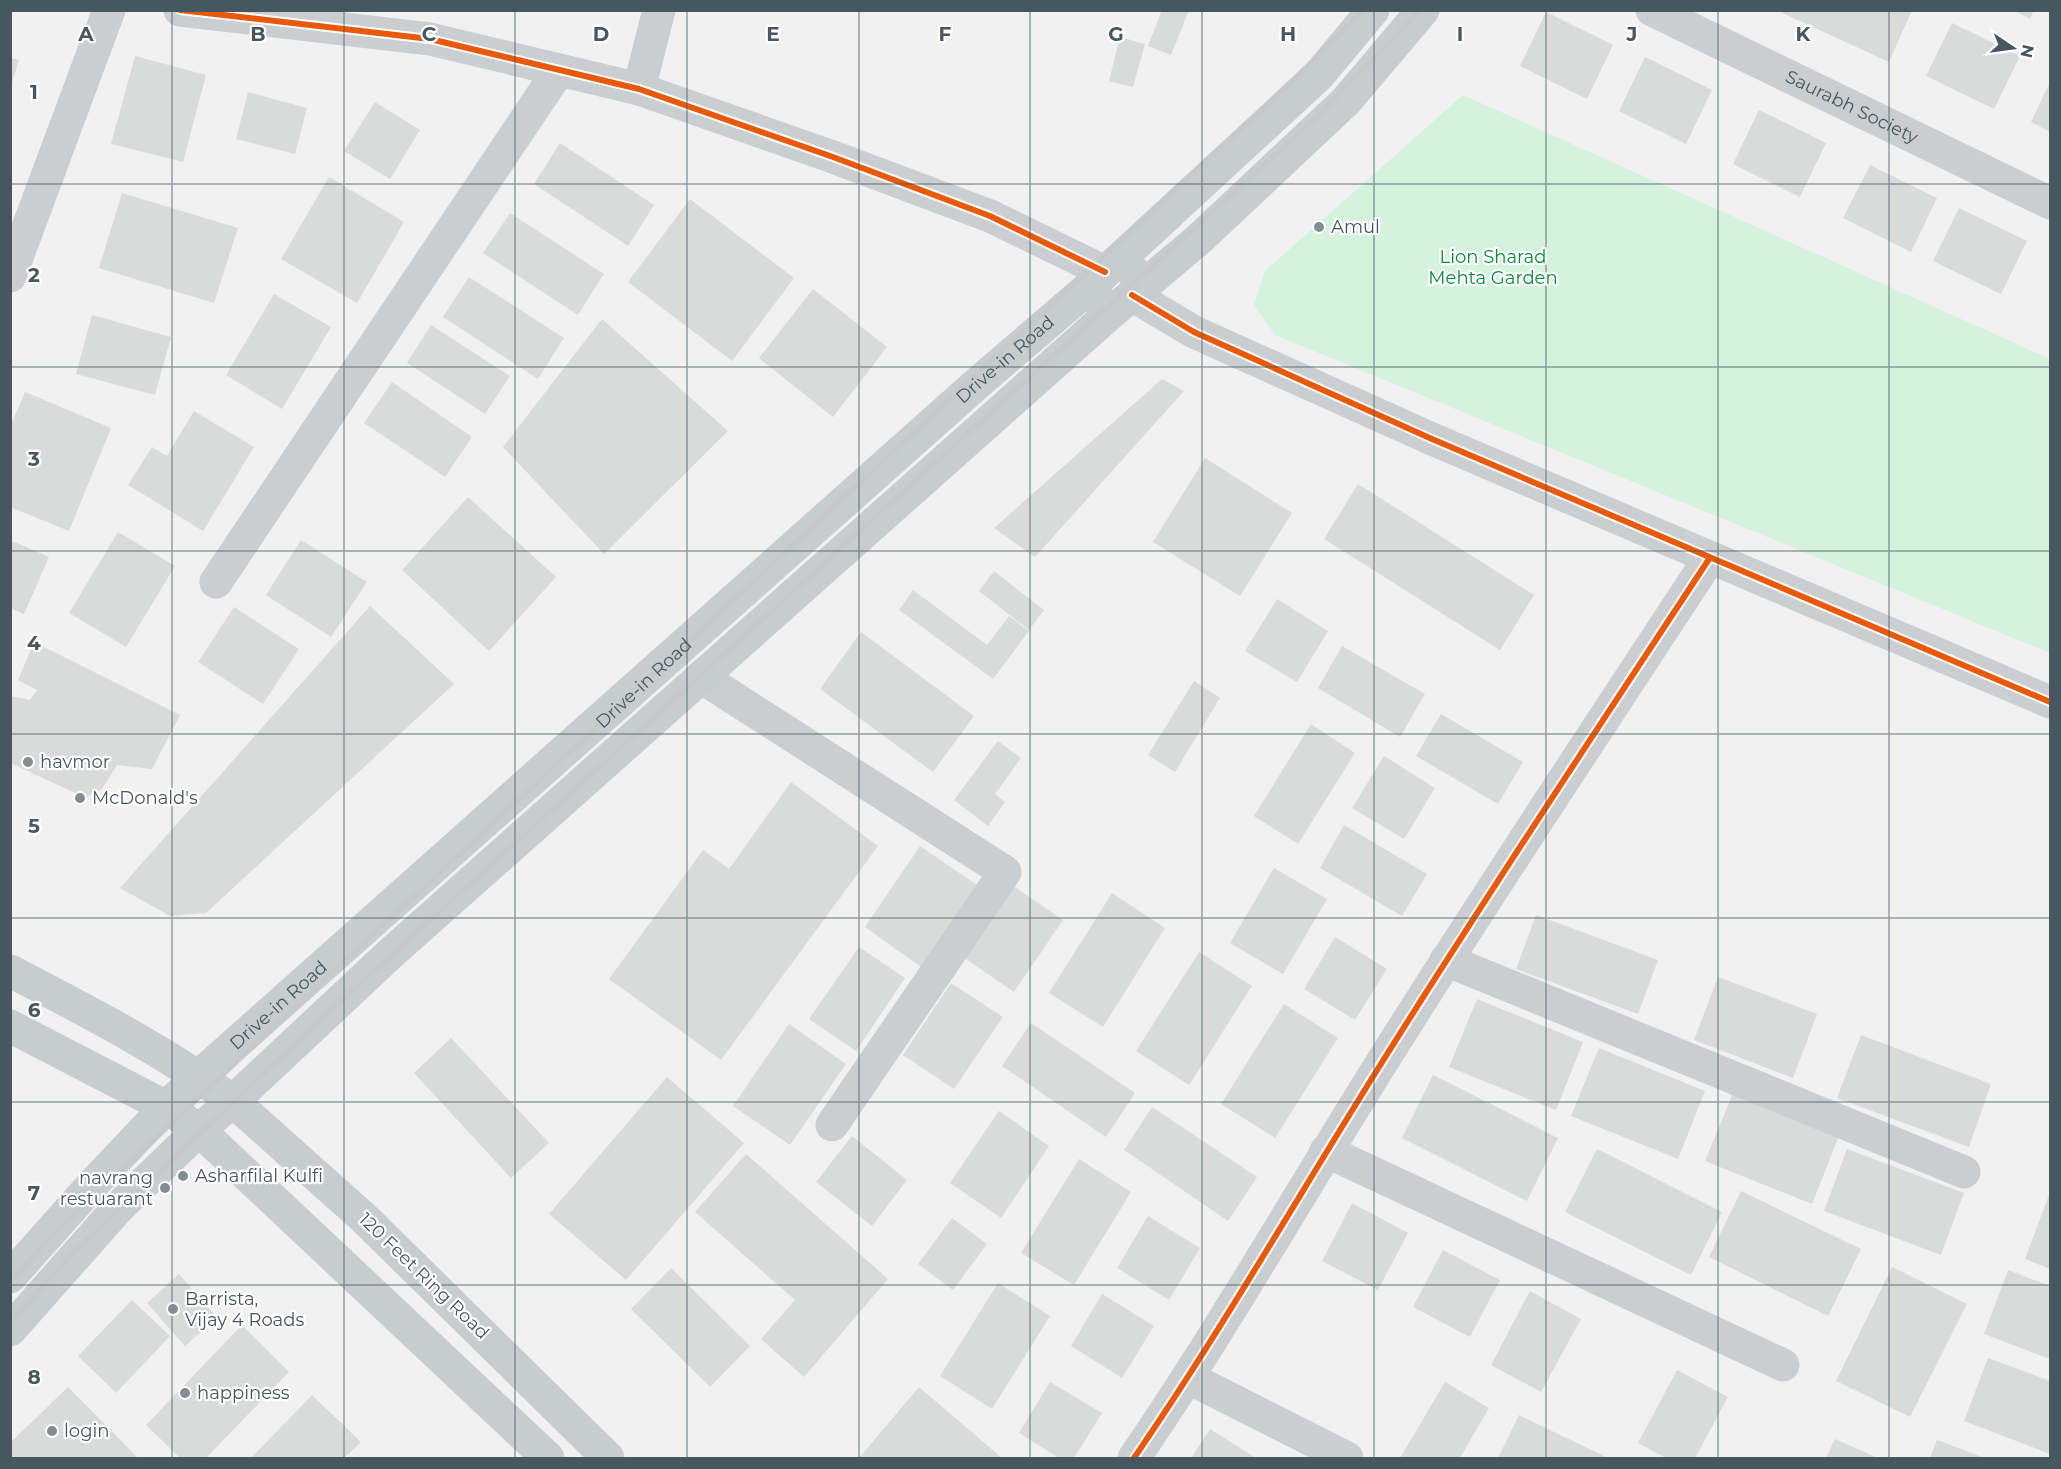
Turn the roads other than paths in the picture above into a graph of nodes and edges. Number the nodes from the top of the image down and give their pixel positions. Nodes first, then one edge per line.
1 (109, 10) edge
2 (180, 10) edge
3 (659, 10) edge
4 (1374, 10) edge
5 (1423, 10) edge
6 (1652, 10) edge
7 (559, 70) junction
8 (639, 89) junction
9 (2050, 203) edge
10 (1104, 274) junction
11 (10, 276) edge
12 (1131, 296) junction
13 (1709, 559) junction
14 (216, 582) dead end
15 (701, 677) junction
16 (2050, 702) edge
17 (1446, 960) junction
18 (10, 971) edge
19 (10, 1026) edge
20 (199, 1076) junction
21 (232, 1101) junction
22 (166, 1107) junction
23 (832, 1125) dead end
24 (198, 1130) junction
25 (1326, 1151) junction
26 (1964, 1172) dead end
27 (10, 1277) edge
28 (10, 1330) edge
29 (1783, 1365) dead end
30 (1189, 1378) junction
31 (548, 1458) edge
32 (608, 1458) edge
33 (1134, 1458) edge
34 (1347, 1458) edge

1 - 11 street
2 - 7 street
3 - 8 street
4 - 10 main road, Drive-in Road
5 - 12 main road
6 - 9 street, Saurabh Society
7 - 8 street
7 - 14 street
8 - 10 street
10 - 12 main road
10 - 12 main road
10 - 20 main road, Drive-in Road
12 - 13 street
12 - 15 main road
13 - 16 street
13 - 17 street
15 - 21 main road
15 - 23 street
17 - 25 street
17 - 26 street
18 - 20 main road
19 - 22 main road
20 - 21 main road, 120 Feet Ring Road
20 - 22 main road, Drive-in Road
21 - 24 main road
21 - 32 main road, 120 Feet Ring Road
22 - 24 main road
22 - 27 main road
24 - 28 main road
24 - 31 main road
25 - 29 street
25 - 30 street
30 - 33 street
30 - 34 street

